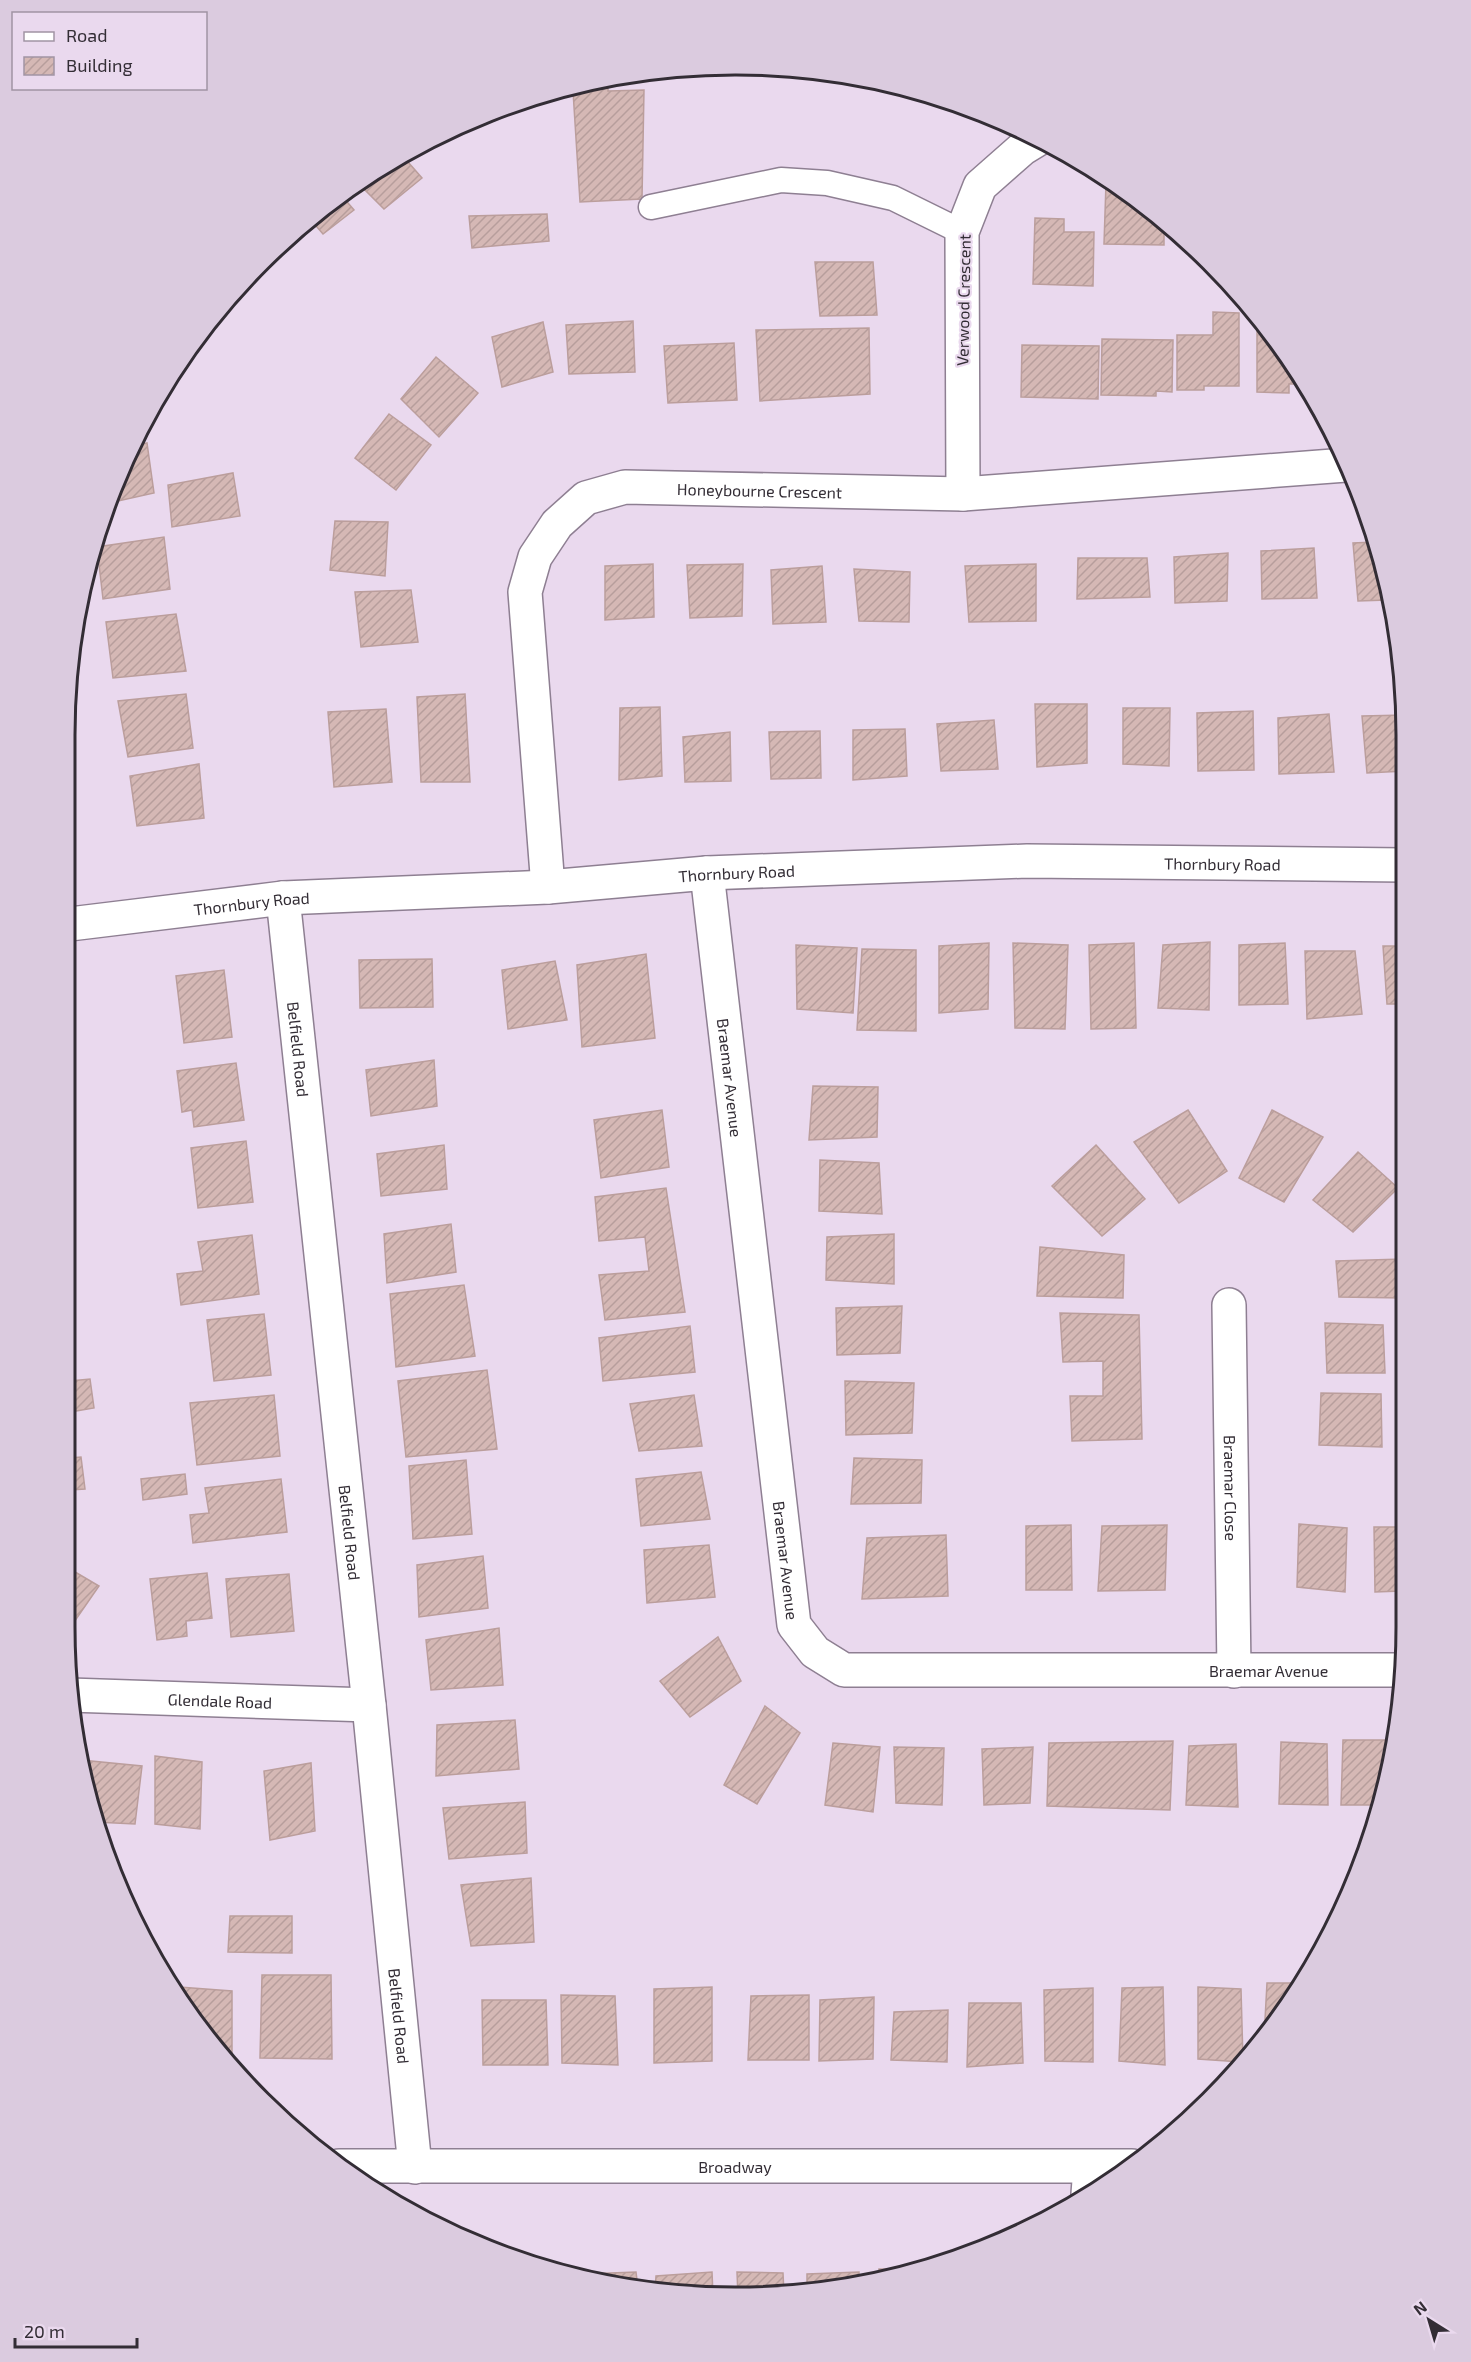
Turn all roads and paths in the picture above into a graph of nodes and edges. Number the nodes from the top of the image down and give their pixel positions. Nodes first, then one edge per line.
1 (1030, 144) edge
2 (651, 207) dead end
3 (962, 232) junction
4 (1338, 466) edge
5 (963, 494) junction
6 (1396, 866) edge
7 (707, 873) junction
8 (549, 887) junction
9 (283, 898) junction
10 (75, 916) edge
11 (1229, 1305) dead end
12 (1395, 1670) edge
13 (1234, 1671) junction
14 (79, 1695) edge
15 (369, 1705) junction
16 (355, 2166) edge
17 (415, 2167) junction
18 (1089, 2180) edge

1 - 3 street, Verwood Crescent
2 - 3 lane
3 - 5 street, Verwood Crescent
4 - 5 street, Honeybourne Crescent
5 - 8 street, Honeybourne Crescent
6 - 7 street, Thornbury Road
7 - 8 street, Thornbury Road
7 - 13 street, Braemar Avenue
8 - 9 street, Thornbury Road
9 - 10 street, Thornbury Road
9 - 15 street, Belfield Road
11 - 13 street, Braemar Close
12 - 13 street, Braemar Avenue
14 - 15 street, Glendale Road
15 - 17 street, Belfield Road
16 - 17 street, Broadway
17 - 18 street, Broadway

